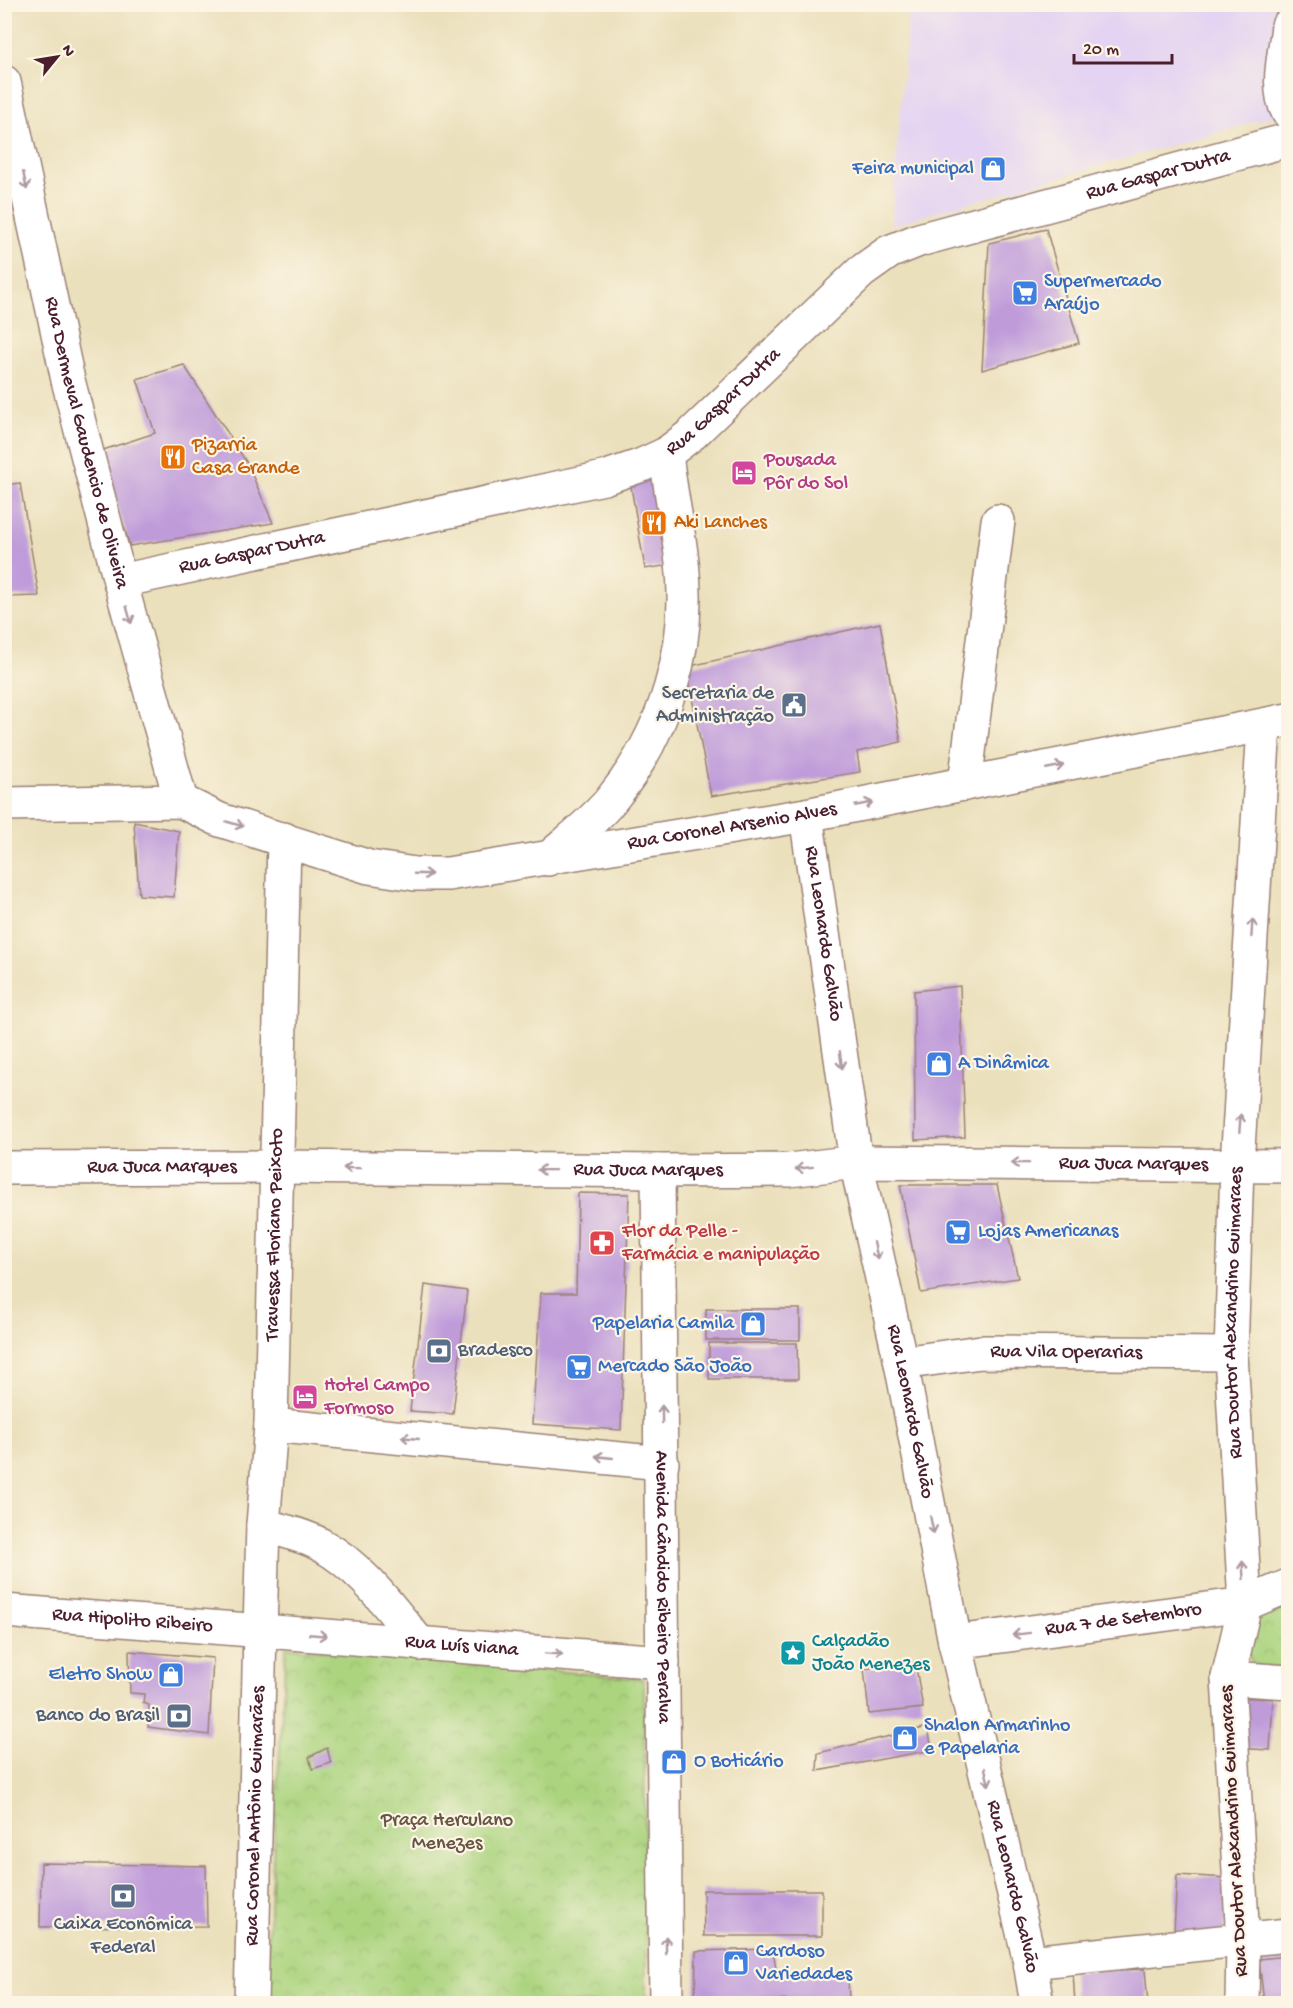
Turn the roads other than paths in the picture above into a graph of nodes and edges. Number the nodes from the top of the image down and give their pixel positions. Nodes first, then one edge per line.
1 (1288, 26) edge
2 (4, 82) edge
3 (1288, 112) edge
4 (1288, 140) edge
5 (666, 454) junction
6 (998, 521) dead end
7 (120, 581) junction
8 (1276, 723) edge
9 (965, 784) junction
10 (182, 801) junction
11 (4, 804) edge
12 (806, 815) junction
13 (285, 838) junction
14 (548, 859) junction
15 (856, 1162) junction
16 (1237, 1165) junction
17 (1288, 1166) edge
18 (278, 1167) junction
19 (4, 1168) edge
20 (658, 1171) junction
21 (1231, 1354) junction
22 (902, 1363) junction
23 (271, 1425) junction
24 (662, 1463) junction
25 (263, 1525) junction
26 (1288, 1586) edge
27 (1245, 1604) junction
28 (4, 1611) edge
29 (260, 1630) junction
30 (955, 1642) junction
31 (420, 1644) junction
32 (663, 1662) junction
33 (1228, 1678) junction
34 (1288, 1682) edge
35 (1288, 1935) edge
36 (1243, 1941) junction
37 (1030, 1962) junction
38 (251, 2004) edge
39 (666, 2004) edge
40 (1037, 2004) edge
41 (1242, 2004) edge

1 - 3 street
2 -> 7 street, Rua Dermeval Gaudencio de Oliveira
4 - 5 street, Rua Gaspar Dutra
5 - 7 street, Rua Gaspar Dutra
5 - 14 street
6 - 9 street
7 -> 10 street, Rua Dermeval Gaudencio de Oliveira
9 -> 8 street, Rua Coronel Arsenio Alves
16 -> 8 street, Rua Doutor Alexandrino Guimaraes
12 -> 9 street, Rua Coronel Arsenio Alves
10 - 11 street
10 -> 13 street, Rua Coronel Arsenio Alves
12 - 14 street, Rua Coronel Arsenio Alves
12 -> 15 street, Rua Leonardo Galvão
13 -> 14 street, Rua Coronel Arsenio Alves
13 - 18 street, Travessa Floriano Peixoto
16 -> 15 street, Rua Juca Marques
15 -> 20 street, Rua Juca Marques
15 -> 22 street, Rua Leonardo Galvão
16 - 17 street, Rua Juca Marques
16 - 21 street, Rua Doutor Alexandrino Guimaraes
18 - 19 street, Rua Juca Marques
20 -> 18 street, Rua Juca Marques
18 - 23 street, Travessa Floriano Peixoto
24 -> 20 street, Avenida Cândido Ribeiro Peralva
21 - 22 street, Rua Vila Operarias
27 -> 21 street, Rua Doutor Alexandrino Guimaraes
22 -> 30 street, Rua Leonardo Galvão
24 -> 23 street
23 - 25 street, Travessa Floriano Peixoto
24 - 32 street, Avenida Cândido Ribeiro Peralva
25 - 29 street, Travessa Floriano Peixoto
25 - 31 street
26 - 27 street, Rua 7 de Setembro
27 -> 30 street, Rua 7 de Setembro
27 - 33 street, Rua Doutor Alexandrino Guimaraes
28 - 29 street, Rua Hipolito Ribeiro
29 -> 31 street, Rua Luís viana
29 - 38 street, Rua Coronel Antônio Guimarães
30 -> 37 street, Rua Leonardo Galvão
31 -> 32 street, Rua Luís viana
39 -> 32 street, Avenida Cândido Ribeiro Peralva
33 - 34 street
33 - 36 street, Rua Doutor Alexandrino Guimaraes
35 - 36 street
36 - 37 street
36 - 41 street, Rua Doutor Alexandrino Guimaraes
37 - 40 street, Rua Leonardo Galvão

